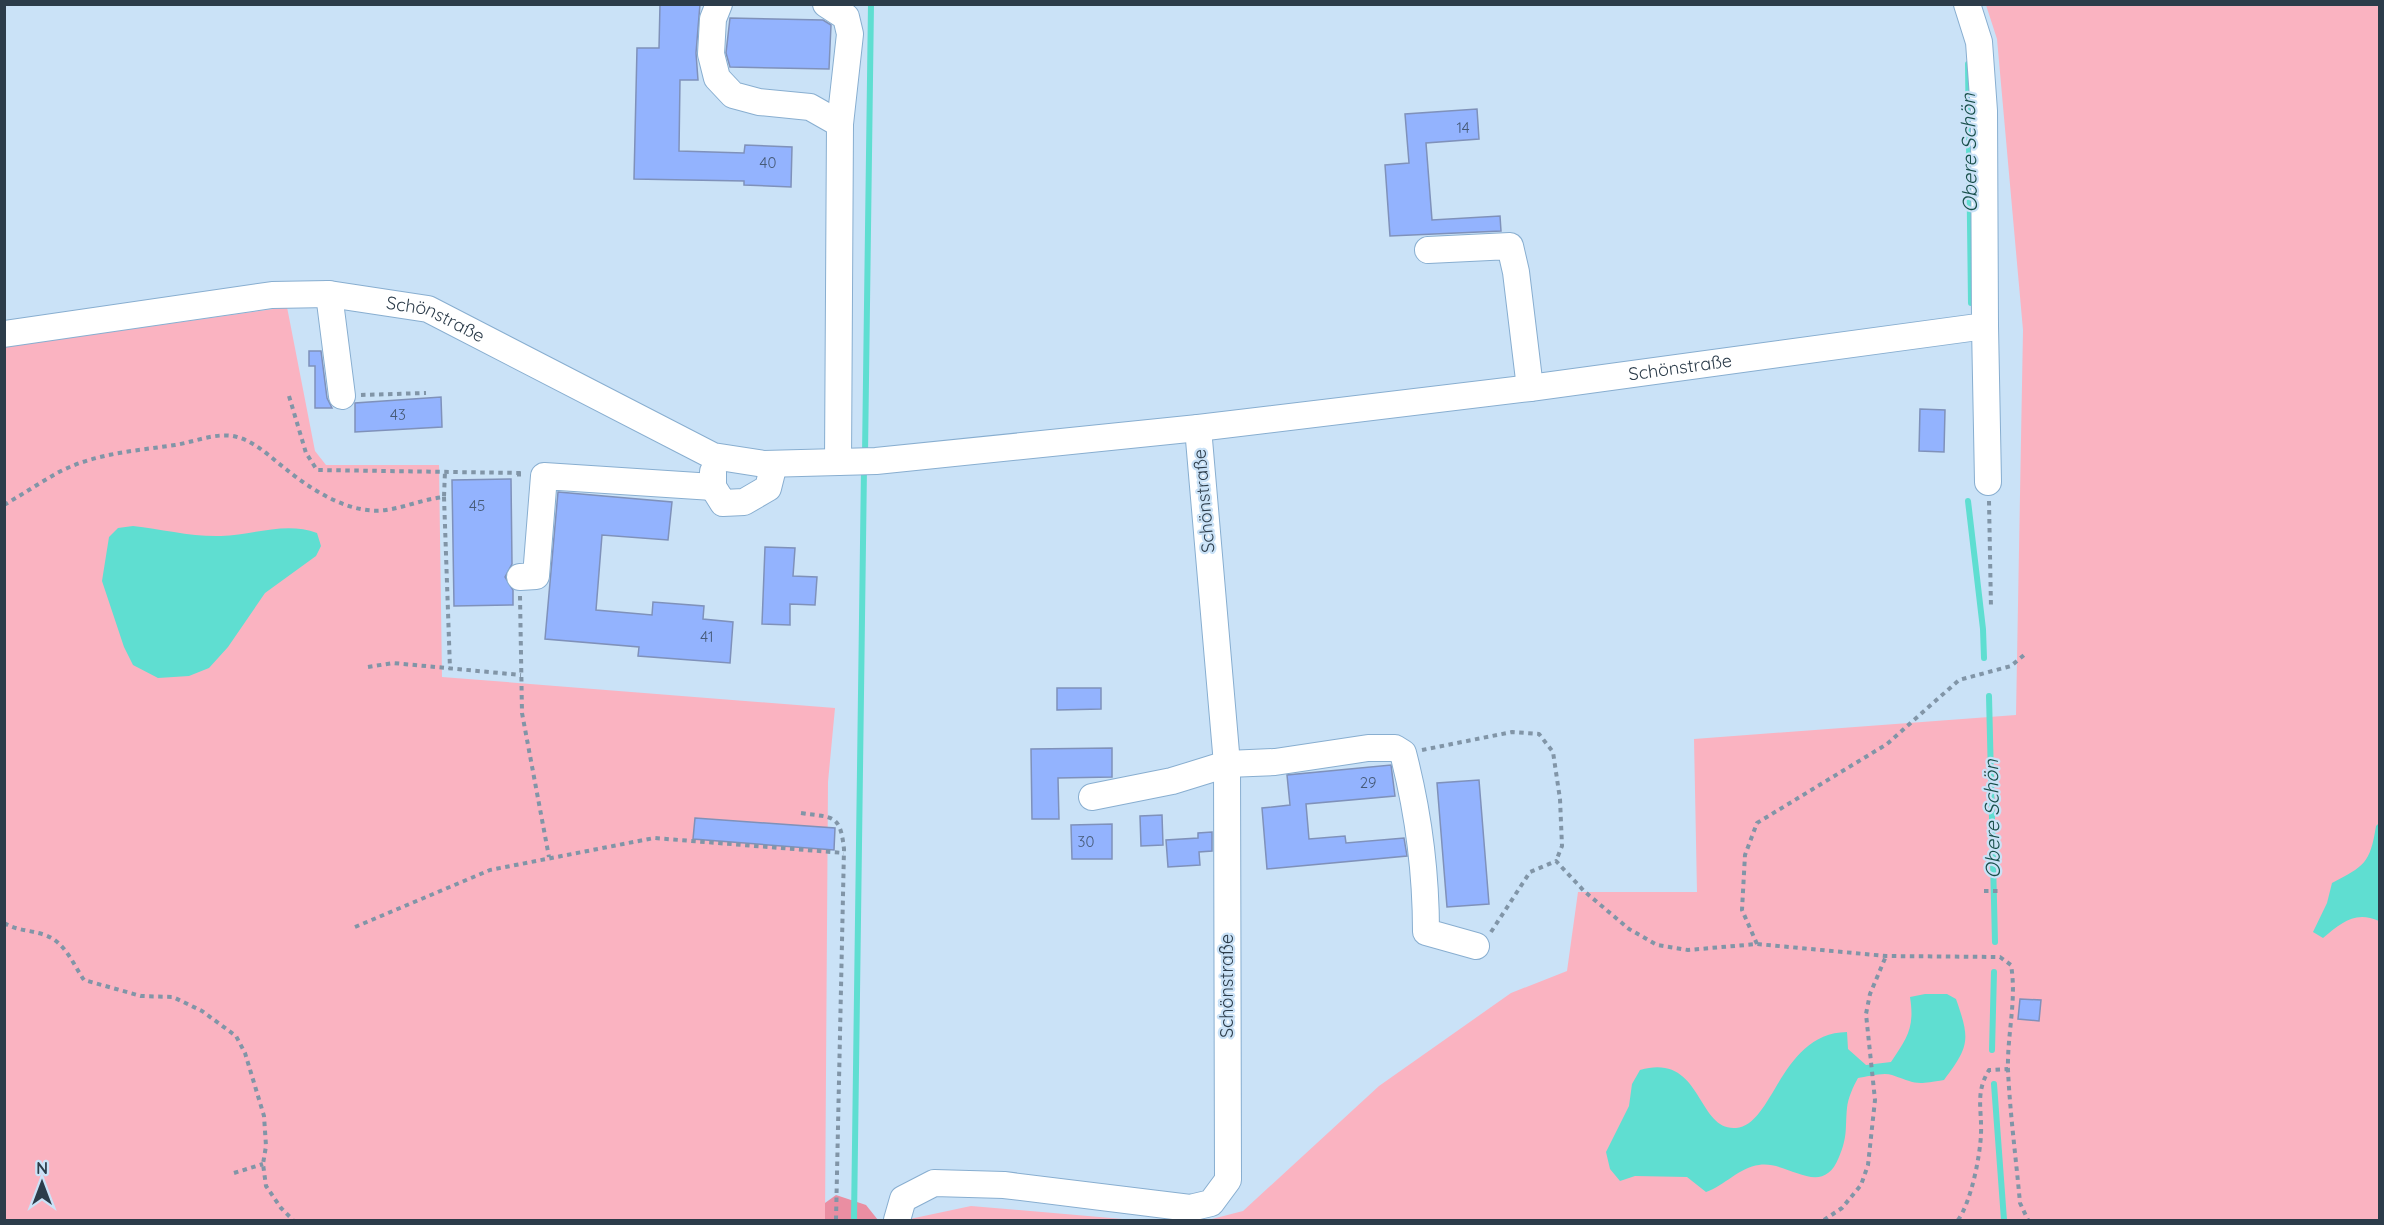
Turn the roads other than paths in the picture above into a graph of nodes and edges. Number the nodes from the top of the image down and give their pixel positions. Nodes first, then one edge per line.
1 (719, 4) edge
2 (826, 4) edge
3 (1967, 4) edge
4 (840, 124) junction
5 (1428, 250) dead end
6 (329, 294) junction
7 (1985, 326) junction
8 (4, 334) edge
9 (1530, 388) junction
10 (342, 396) road end
11 (1198, 428) junction
12 (713, 456) junction
13 (856, 461) junction
14 (774, 464) junction
15 (1988, 482) road end
16 (713, 488) junction
17 (520, 576) road end
18 (1227, 764) junction
19 (1092, 797) dead end
20 (1476, 946) road end
21 (897, 1221) edge

1 - 4 street
2 - 4 street
3 - 7 street
4 - 13 street
5 - 9 street
6 - 8 street, Schönstraße
6 - 10 street
6 - 12 street, Schönstraße
7 - 9 street, Schönstraße
7 - 15 street
9 - 11 street, Schönstraße
11 - 13 street, Schönstraße
11 - 18 street, Schönstraße
12 - 14 street, Schönstraße
12 - 16 street
13 - 14 street, Schönstraße
14 - 16 street
16 - 17 street
18 - 19 street
18 - 20 street
18 - 21 street, Schönstraße

